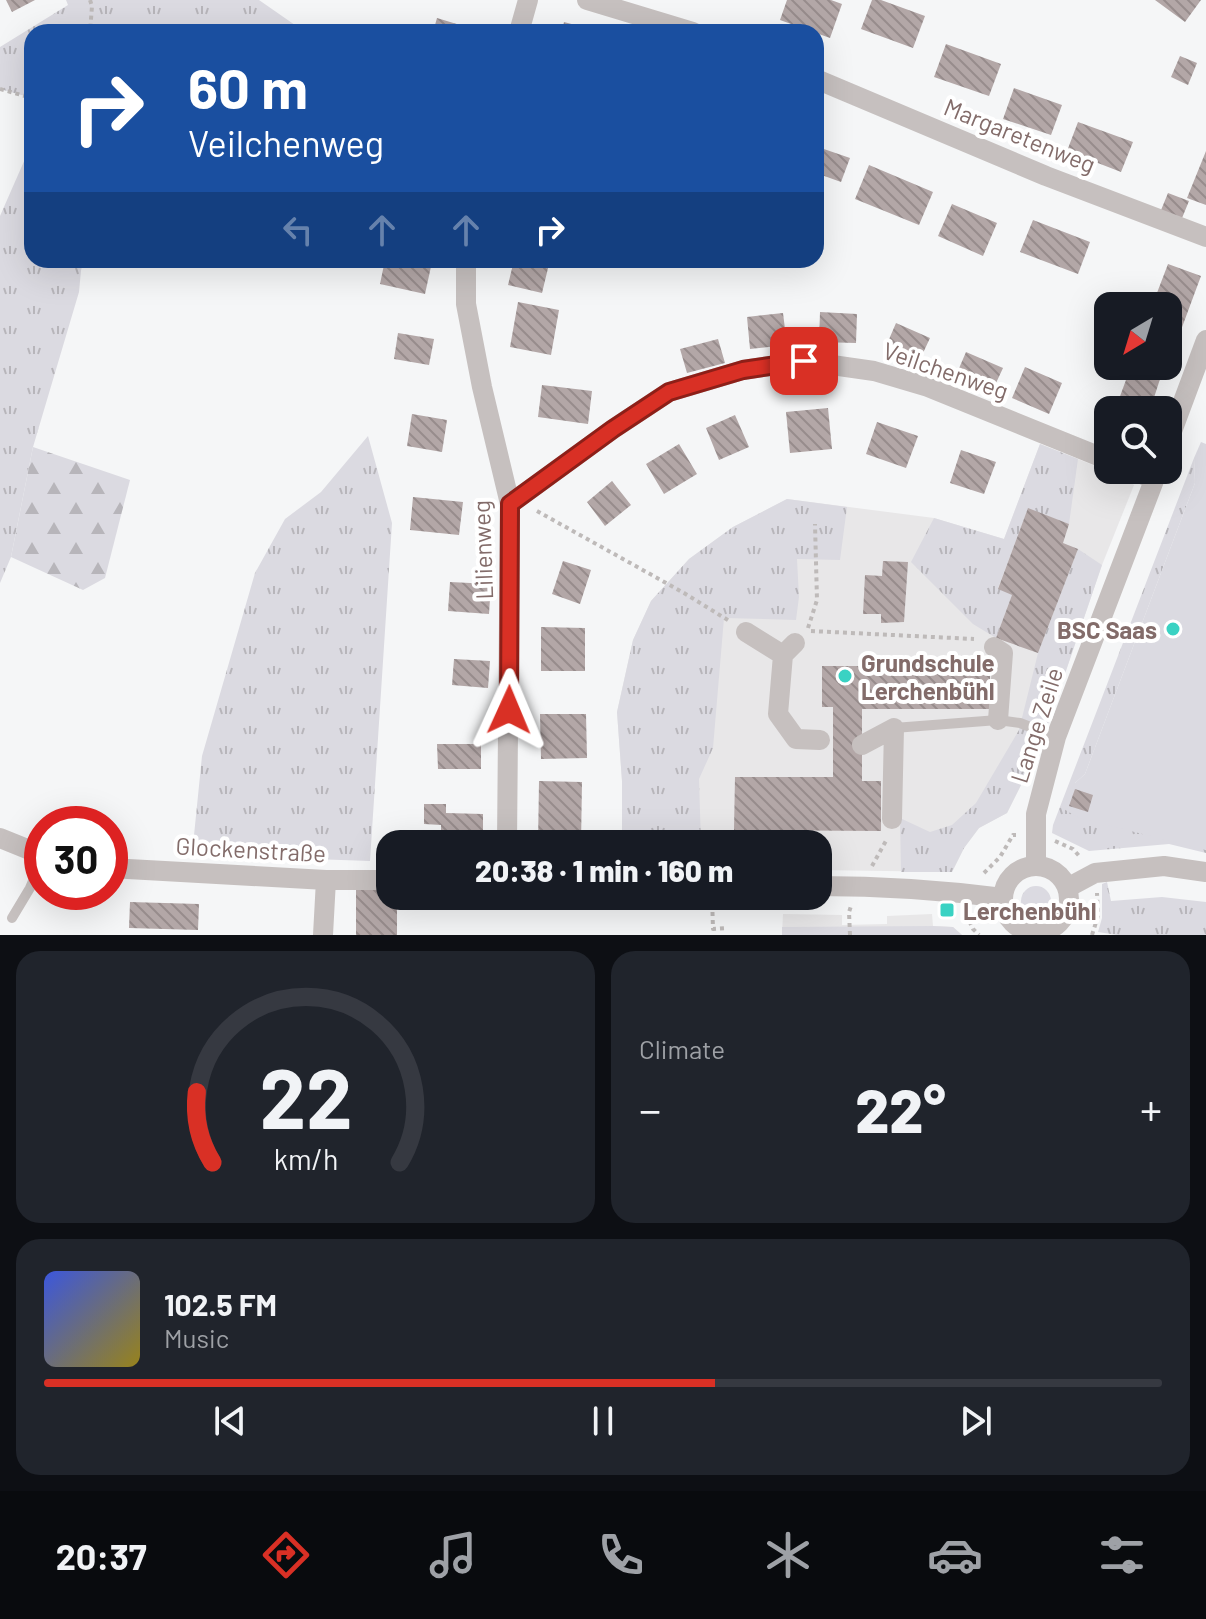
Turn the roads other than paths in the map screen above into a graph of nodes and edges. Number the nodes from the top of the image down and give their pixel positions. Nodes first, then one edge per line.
1 (528, 0) edge
2 (587, 0) edge
3 (521, 24) edge
4 (666, 24) edge
5 (824, 82) edge
6 (1206, 237) edge
7 (466, 268) edge
8 (1206, 340) edge
9 (1182, 404) edge
10 (1094, 454) edge
11 (1153, 484) edge
12 (510, 504) junction
13 (746, 632) road end
14 (994, 647) road end
15 (998, 720) junction
16 (894, 728) junction
17 (1056, 737) junction
18 (820, 740) dead end
19 (862, 745) dead end
20 (892, 819) road end
21 (507, 830) edge
22 (0, 838) edge
23 (24, 849) edge
24 (1036, 866) junction
25 (128, 869) edge
26 (1206, 872) edge
27 (326, 880) junction
28 (376, 880) edge
29 (832, 886) edge
30 (1067, 888) junction
31 (24, 898) edge
32 (1003, 898) junction
33 (12, 918) dead end
34 (1056, 931) edge
35 (1028, 933) edge
36 (323, 935) edge

1 - 3 street
2 - 4 street
5 - 6 street, Margaretenweg
7 - 12 street, Lilienweg
8 - 9 street
10 - 12 street, Veilchenweg
11 - 17 street, Lange Zeile
12 - 21 street, Lilienweg
13 - 18 street
14 - 15 street
15 - 16 lane
15 - 17 lane
16 - 19 street
16 - 20 street
17 - 24 street, Lange Zeile
22 - 23 street
24 - 30 street
24 - 32 street
25 - 27 street, Glockenstraße
26 - 30 street
27 - 28 street, Glockenstraße
27 - 36 street
29 - 32 street
30 - 34 street
31 - 33 lane
32 - 35 street
34 - 35 street

